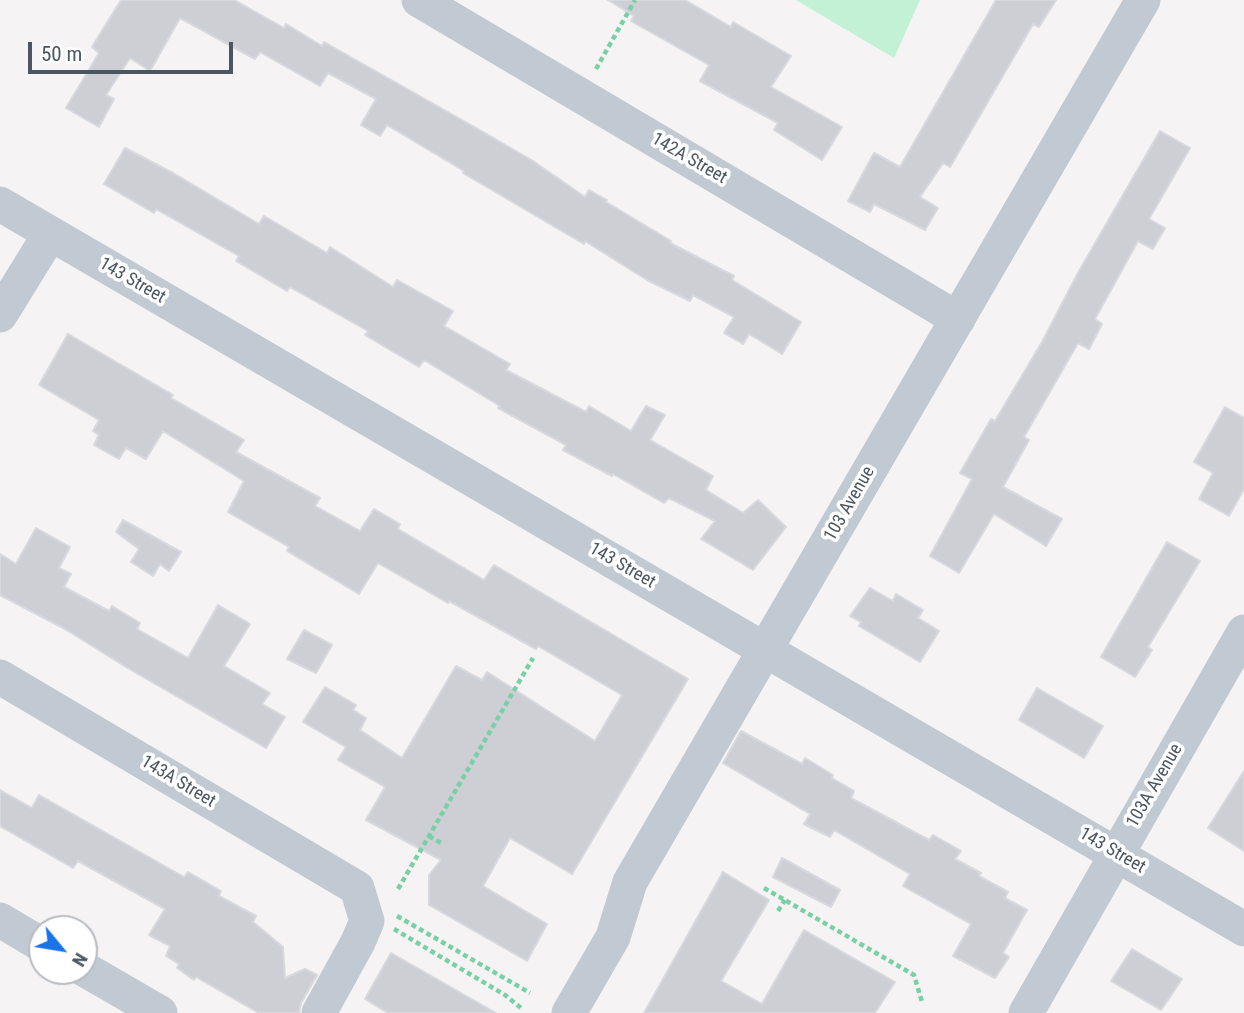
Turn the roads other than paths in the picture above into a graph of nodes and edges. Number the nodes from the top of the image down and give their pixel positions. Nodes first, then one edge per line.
1 (419, 0) edge
2 (1143, 0) edge
3 (0, 204) edge
4 (50, 234) junction
5 (0, 315) edge
6 (958, 319) junction
7 (1244, 632) edge
8 (766, 649) junction
9 (0, 677) edge
10 (1116, 854) junction
11 (0, 920) edge
12 (1244, 929) edge
13 (28, 937) edge
14 (98, 977) edge
15 (160, 1013) edge
16 (319, 1013) edge
17 (569, 1013) edge
18 (1026, 1013) edge

1 - 6 street, 142A Street
2 - 6 street, 103 Avenue
3 - 4 street, 143 Street
4 - 5 street
4 - 8 street, 143 Street
6 - 8 street, 103 Avenue
7 - 10 street, 103A Avenue
8 - 10 street, 143 Street
8 - 17 street, 103 Avenue
9 - 16 street, 143A Street
10 - 12 street, 143 Street
10 - 18 street, 103A Avenue
11 - 13 street
14 - 15 street

